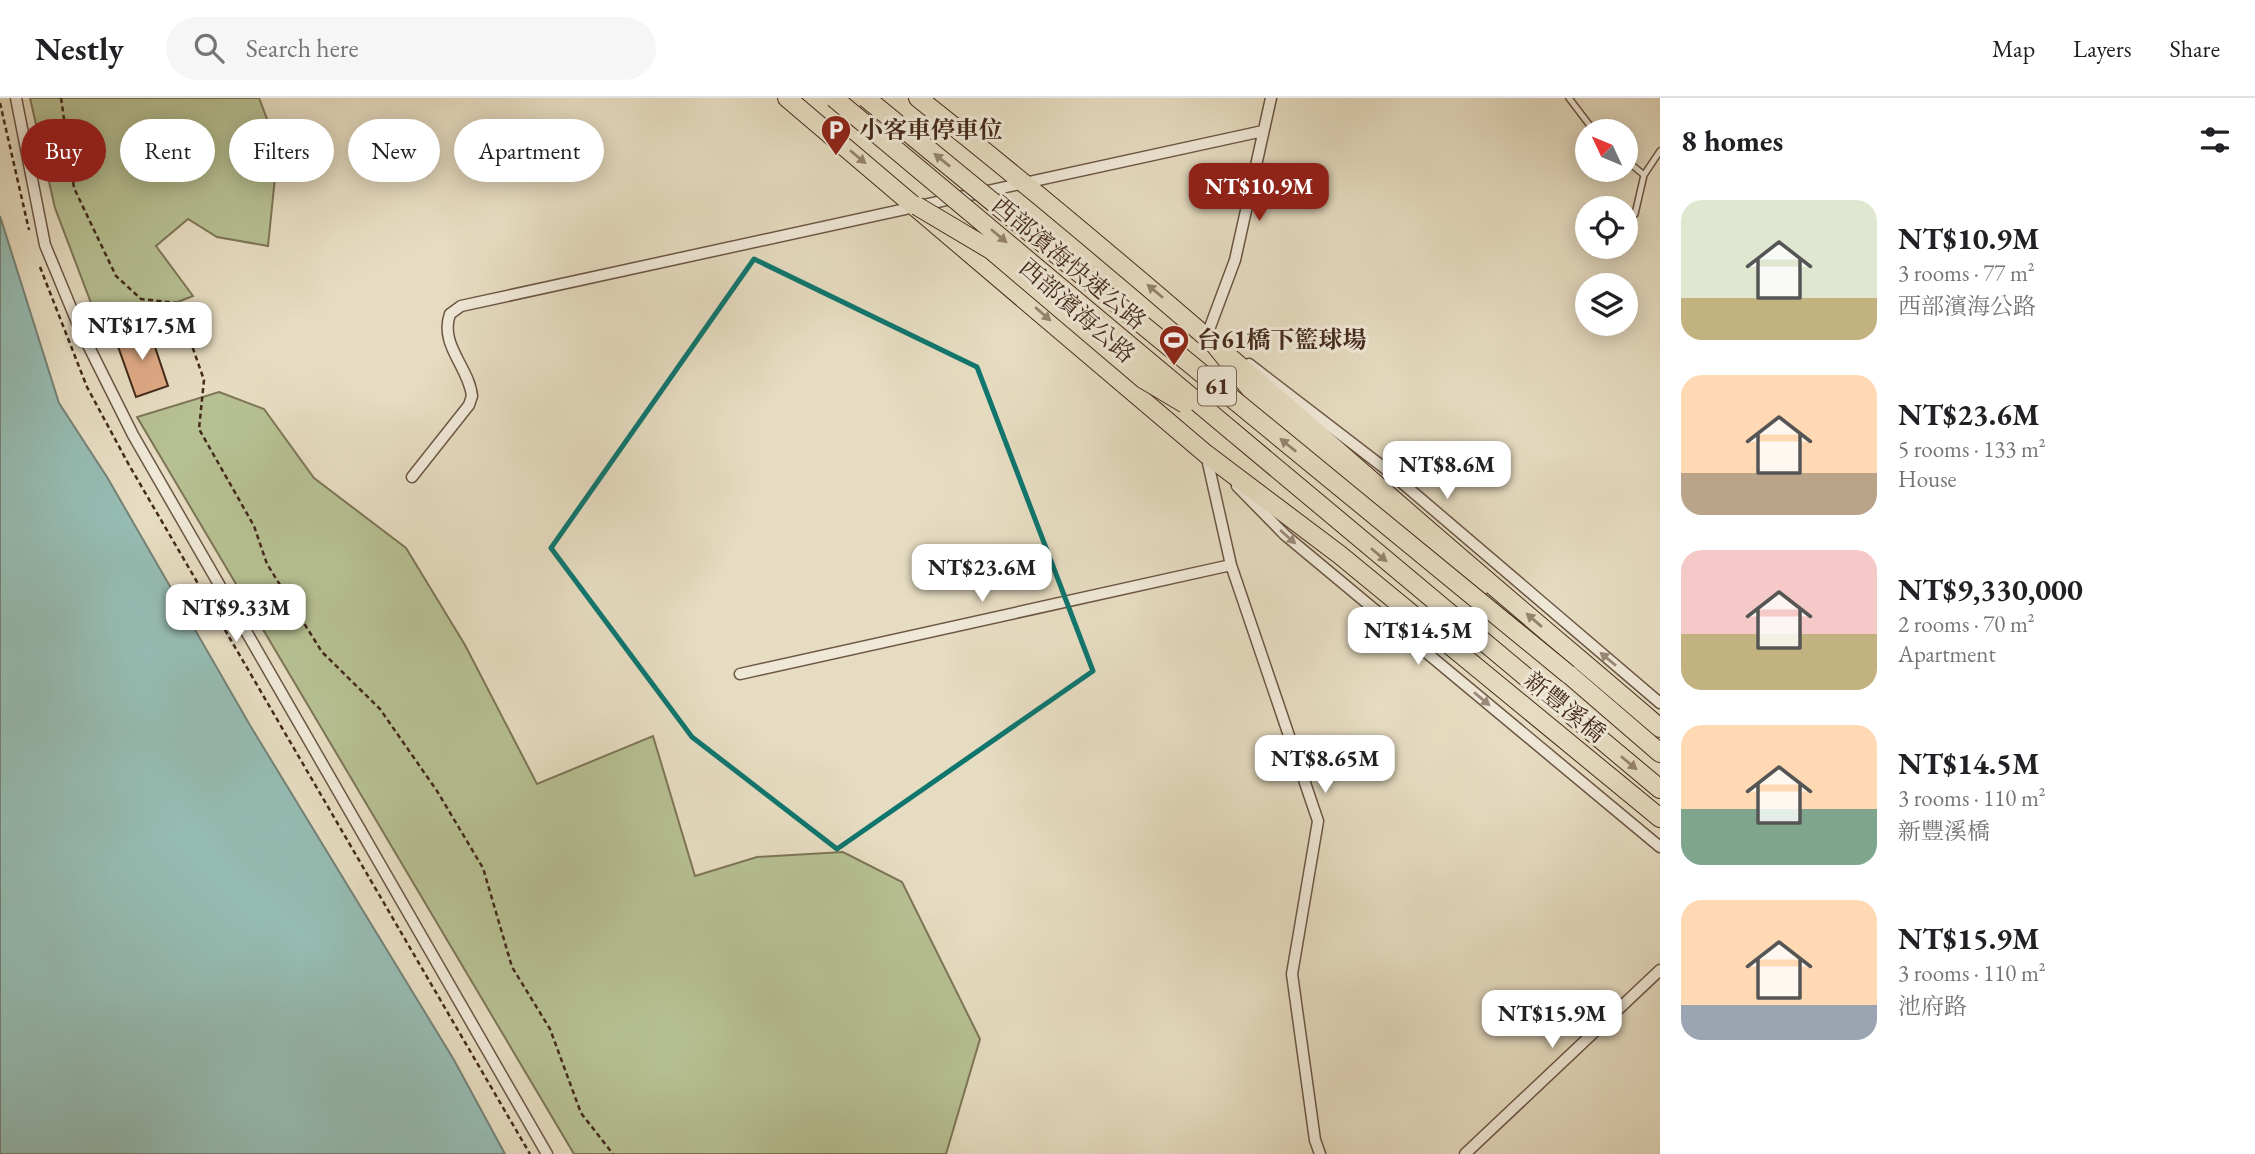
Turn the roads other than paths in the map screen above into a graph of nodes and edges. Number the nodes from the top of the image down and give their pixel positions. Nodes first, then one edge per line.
1 (16, 98) edge
2 (787, 98) edge
3 (834, 98) edge
4 (866, 98) edge
5 (918, 98) edge
6 (1271, 98) edge
7 (1569, 98) edge
8 (1585, 119) edge
9 (1263, 131) junction
10 (1660, 150) edge
11 (1638, 170) edge
12 (1644, 175) junction
13 (1025, 182) junction
14 (1638, 201) edge
15 (916, 206) junction
16 (1207, 335) junction
17 (1233, 432) junction
18 (1206, 454) junction
19 (412, 477) dead end
20 (1340, 555) joint
21 (1231, 565) junction
22 (740, 674) dead end
23 (1568, 674) junction
24 (1660, 703) edge
25 (1660, 728) edge
26 (1660, 753) edge
27 (1660, 789) edge
28 (1660, 818) edge
29 (1660, 847) edge
30 (1660, 970) edge
31 (547, 1154) edge
32 (1320, 1154) edge
33 (1465, 1154) edge

1 - 31 street
2 -> 15 main road, 西部濱海公路 / 61
3 -> 17 main road, 西部濱海快速公路 / 61, bridge
23 -> 4 main road, 西部濱海快速公路 / 61, bridge
5 - 13 main road, 61
6 - 9 street
7 - 8 lane
9 - 13 street
9 - 16 street
10 - 12 lane
11 - 12 lane
12 - 14 lane
13 - 15 street
16 -> 13 main road, 61
15 - 17 main road, bridge
15 -> 18 main road, 西部濱海公路 / 61
15 - 19 street
16 - 23 main road, bridge
24 -> 16 street
25 -> 16 main road, 新豐溪橋 / 61
17 -> 27 main road, 西部濱海快速公路 / 61
18 - 20 main road, 西部濱海公路 / 61
18 - 21 street
18 -> 29 street
20 - 28 main road, 新豐溪橋 / 61
21 - 22 street
21 - 32 street
23 - 26 main road, 西部濱海快速公路 / 61
30 - 33 street

